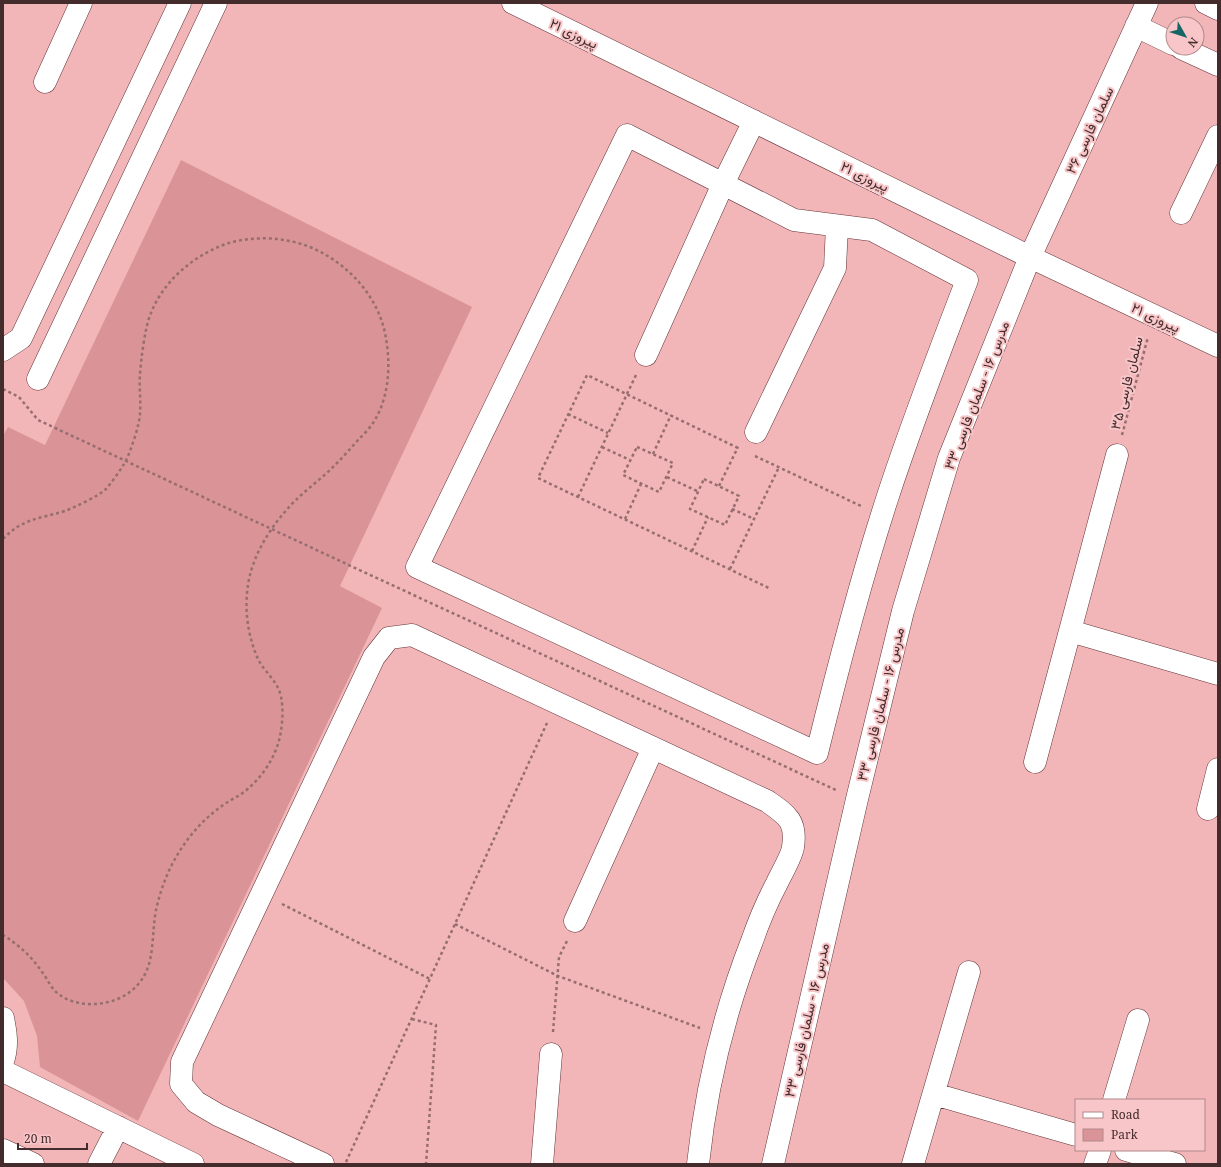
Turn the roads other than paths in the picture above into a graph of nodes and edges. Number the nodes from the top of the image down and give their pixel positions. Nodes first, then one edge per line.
1 (81, 3) edge
2 (180, 3) edge
3 (216, 3) edge
4 (513, 3) edge
5 (1147, 3) edge
6 (1206, 3) edge
7 (1218, 9) edge
8 (1136, 26) junction
9 (1165, 40) edge
10 (1198, 56) edge
11 (1218, 66) edge
12 (45, 82) dead end
13 (754, 121) junction
14 (1218, 136) edge
15 (723, 184) junction
16 (1181, 213) dead end
17 (837, 226) junction
18 (1030, 257) junction
19 (1218, 346) edge
20 (3, 350) edge
21 (646, 355) road end
22 (38, 379) dead end
23 (756, 432) dead end
24 (1117, 455) road end
25 (1070, 631) junction
26 (1218, 674) edge
27 (653, 748) junction
28 (1035, 762) dead end
29 (1218, 769) edge
30 (1208, 809) dead end
31 (575, 921) road end
32 (969, 972) dead end
33 (3, 1018) edge
34 (1138, 1020) dead end
35 (551, 1054) road end
36 (3, 1061) edge
37 (3, 1071) edge
38 (934, 1094) junction
39 (1114, 1099) edge
40 (118, 1127) junction
41 (1075, 1136) edge
42 (3, 1150) edge
43 (1100, 1151) edge
44 (1130, 1151) edge
45 (33, 1164) edge
46 (99, 1164) edge
47 (193, 1164) edge
48 (323, 1164) edge
49 (542, 1164) edge
50 (698, 1164) edge
51 (773, 1164) edge
52 (914, 1164) edge
53 (1095, 1164) edge
54 (1175, 1164) edge

1 - 12 street
2 - 20 street
3 - 22 street
4 - 13 street, پیروزی ۲۱
5 - 8 street, سلمان فارسی ۳۶
6 - 7 street
8 - 9 street
8 - 18 street, سلمان فارسی ۳۶
10 - 11 street
13 - 15 street
13 - 18 street, پیروزی ۲۱
14 - 16 street
15 - 17 street
15 - 17 street
15 - 21 street
17 - 23 street
18 - 19 street, پیروزی ۲۱
18 - 51 street, مدرس ۱۶ - سلمان فارسی ۳۳
24 - 25 street
25 - 26 street
25 - 28 street
27 - 31 street
27 - 48 street
27 - 50 street
29 - 30 street
32 - 38 street
33 - 36 street
34 - 39 street
35 - 49 street
37 - 40 street
38 - 41 street
38 - 52 street
40 - 46 street
40 - 47 street
42 - 45 street
43 - 53 street
44 - 54 street

